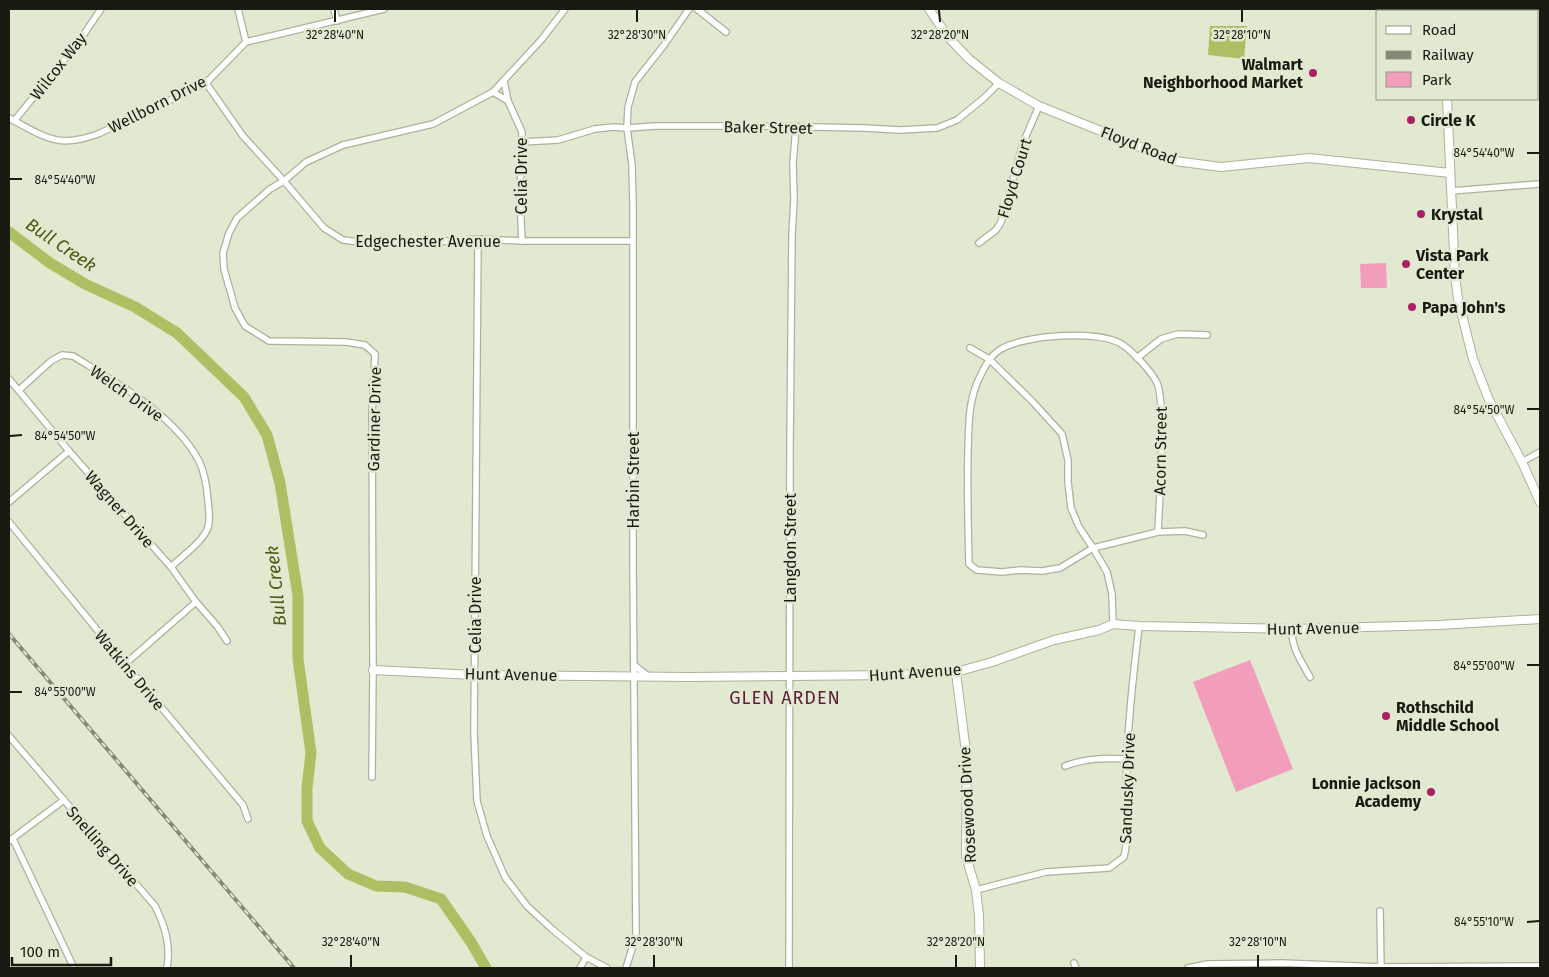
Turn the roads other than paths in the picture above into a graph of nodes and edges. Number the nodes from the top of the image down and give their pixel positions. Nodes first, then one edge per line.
1 (101, 9) edge
2 (238, 9) edge
3 (334, 9) edge
4 (384, 9) edge
5 (565, 9) edge
6 (689, 9) edge
7 (697, 9) edge
8 (929, 9) edge
9 (337, 21) junction
10 (726, 32) dead end
11 (246, 42) junction
12 (504, 81) junction
13 (999, 82) junction
14 (206, 83) junction
15 (493, 92) junction
16 (1446, 100) edge
17 (508, 101) junction
18 (1039, 106) junction
19 (12, 120) edge
20 (796, 127) junction
21 (627, 128) junction
22 (522, 142) junction
23 (1450, 173) junction
24 (284, 181) junction
25 (1540, 184) edge
26 (1451, 191) junction
27 (478, 240) junction
28 (633, 240) junction
29 (522, 241) junction
30 (979, 243) dead end
31 (1208, 335) dead end
32 (970, 348) dead end
33 (1136, 358) junction
34 (989, 359) junction
35 (9, 379) edge
36 (19, 390) junction
37 (69, 451) junction
38 (1540, 452) edge
39 (1522, 462) junction
40 (9, 502) edge
41 (1540, 502) edge
42 (9, 522) edge
43 (1158, 532) junction
44 (1204, 535) dead end
45 (1093, 548) junction
46 (171, 567) junction
47 (196, 602) junction
48 (1540, 620) edge
49 (1113, 624) junction
50 (1139, 626) junction
51 (1292, 629) junction
52 (227, 641) dead end
53 (125, 664) junction
54 (634, 665) junction
55 (373, 670) junction
56 (956, 672) junction
57 (475, 675) junction
58 (634, 676) junction
59 (648, 676) junction
60 (790, 676) junction
61 (1310, 677) dead end
62 (9, 736) edge
63 (1127, 759) junction
64 (1065, 766) dead end
65 (372, 777) dead end
66 (64, 800) junction
67 (248, 819) dead end
68 (11, 840) edge
69 (976, 890) junction
70 (1380, 911) dead end
71 (586, 957) junction
72 (1282, 966) edge
73 (1540, 966) edge
74 (74, 968) edge
75 (167, 968) edge
76 (580, 968) edge
77 (607, 968) edge
78 (626, 968) edge
79 (789, 968) edge
80 (980, 968) edge
81 (1188, 968) edge
82 (1381, 968) edge

1 - 19 street, Wilcox Way
2 - 11 street
3 - 9 street
4 - 9 street
5 - 12 street, Gardiner Drive
6 - 21 street, Harbin Street
7 - 10 street
8 - 13 street, Floyd Road
9 - 11 street
11 - 14 street, Wellborn Drive
12 - 15 street, Gardiner Drive
12 - 17 street, Celia Drive
13 - 18 street, Floyd Road
13 - 20 street, Baker Street
14 - 19 street, Wellborn Drive
14 - 24 street, Edgechester Avenue
15 - 17 street
15 - 24 street, Gardiner Drive
16 - 23 street
17 - 22 street, Celia Drive
18 - 23 street, Floyd Road
18 - 30 street, Floyd Court
20 - 21 street, Baker Street
20 - 60 street, Langdon Street
21 - 22 street, Baker Street
21 - 28 street, Harbin Street
22 - 29 street, Celia Drive
23 - 26 street
24 - 27 street, Edgechester Avenue
24 - 55 street, Gardiner Drive
25 - 26 street
26 - 39 street
27 - 29 street, Edgechester Avenue
27 - 57 street, Celia Drive
28 - 29 street, Edgechester Avenue
28 - 54 street, Harbin Street
31 - 33 street
32 - 34 street
33 - 34 street, Acorn Street
33 - 43 street, Acorn Street
34 - 45 street
34 - 45 street
35 - 36 street, Wagner Drive
36 - 37 street, Wagner Drive
36 - 46 street, Welch Drive
37 - 40 street
37 - 46 street, Wagner Drive
38 - 39 street
39 - 41 street
42 - 53 street, Watkins Drive
43 - 44 street
43 - 45 street
45 - 49 street
46 - 47 street, Wagner Drive
47 - 52 street, Wagner Drive
47 - 53 street
48 - 51 street, Hunt Avenue
49 - 50 street, Hunt Avenue
49 - 56 street, Hunt Avenue
50 - 51 street, Hunt Avenue
50 - 63 street, Sandusky Drive
51 - 61 street
53 - 67 street, Watkins Drive
54 - 58 street, Harbin Street
54 - 59 street
55 - 57 street, Hunt Avenue
55 - 65 street, Gardiner Drive
56 - 60 street, Hunt Avenue
56 - 69 street, Rosewood Drive
57 - 58 street, Hunt Avenue
57 - 71 street, Celia Drive
58 - 59 street, Hunt Avenue
58 - 78 street, Harbin Street
59 - 60 street, Hunt Avenue
60 - 79 street, Langdon Street
62 - 66 street, Snelling Drive
63 - 64 street
63 - 69 street, Sandusky Drive
66 - 68 street
66 - 75 street, Snelling Drive
68 - 74 street
69 - 80 street, Rosewood Drive
70 - 82 street
71 - 76 street
71 - 77 street, Celia Drive
72 - 81 street
72 - 82 street
73 - 82 street

